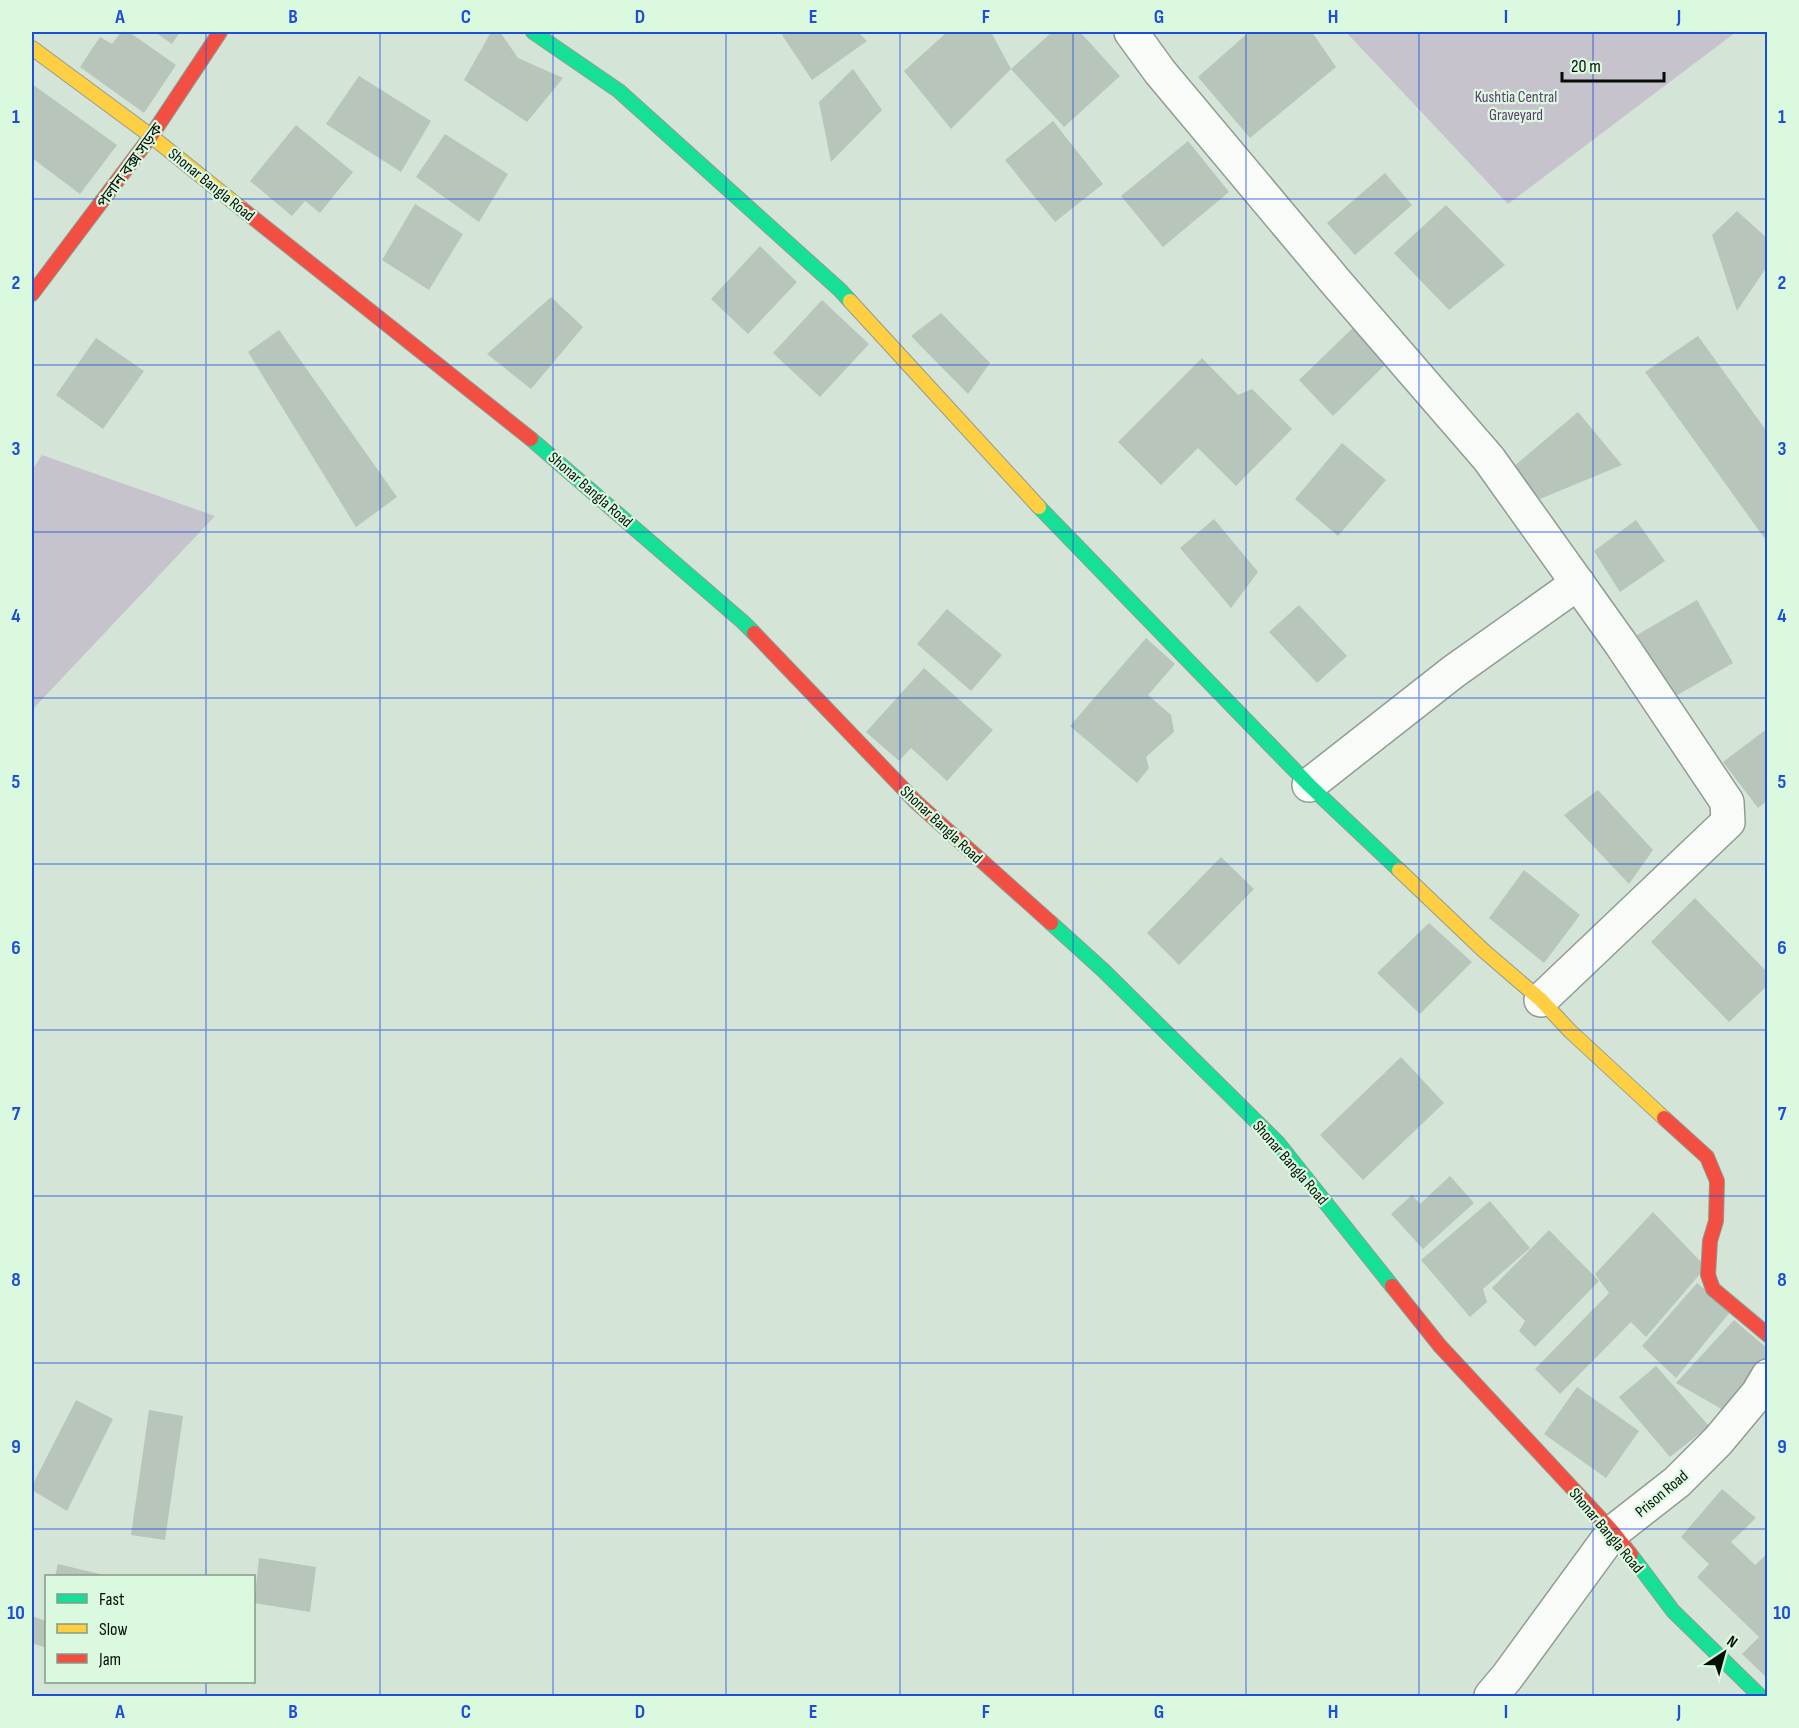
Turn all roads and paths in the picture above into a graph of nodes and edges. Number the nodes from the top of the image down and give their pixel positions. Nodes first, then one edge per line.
1 (220, 32) edge
2 (533, 32) edge
3 (1131, 32) edge
4 (32, 48) edge
5 (151, 136) junction
6 (32, 294) edge
7 (1578, 583) junction
8 (1309, 785) junction
9 (1541, 1000) junction
10 (1767, 1335) edge
11 (1767, 1376) edge
12 (1613, 1532) junction
13 (1491, 1696) edge
14 (1760, 1696) edge

1 - 5 street, পলান বক্স সড়ক
2 - 8 street
3 - 7 street
4 - 5 street, Shonar Bangla Road
5 - 6 street, পলান বক্স সড়ক
5 - 12 street, Shonar Bangla Road
7 - 8 street
7 - 9 street
8 - 9 street
9 - 10 street
11 - 12 street, Prison Road
12 - 13 street, Prison Road
12 - 14 street, Shonar Bangla Road

